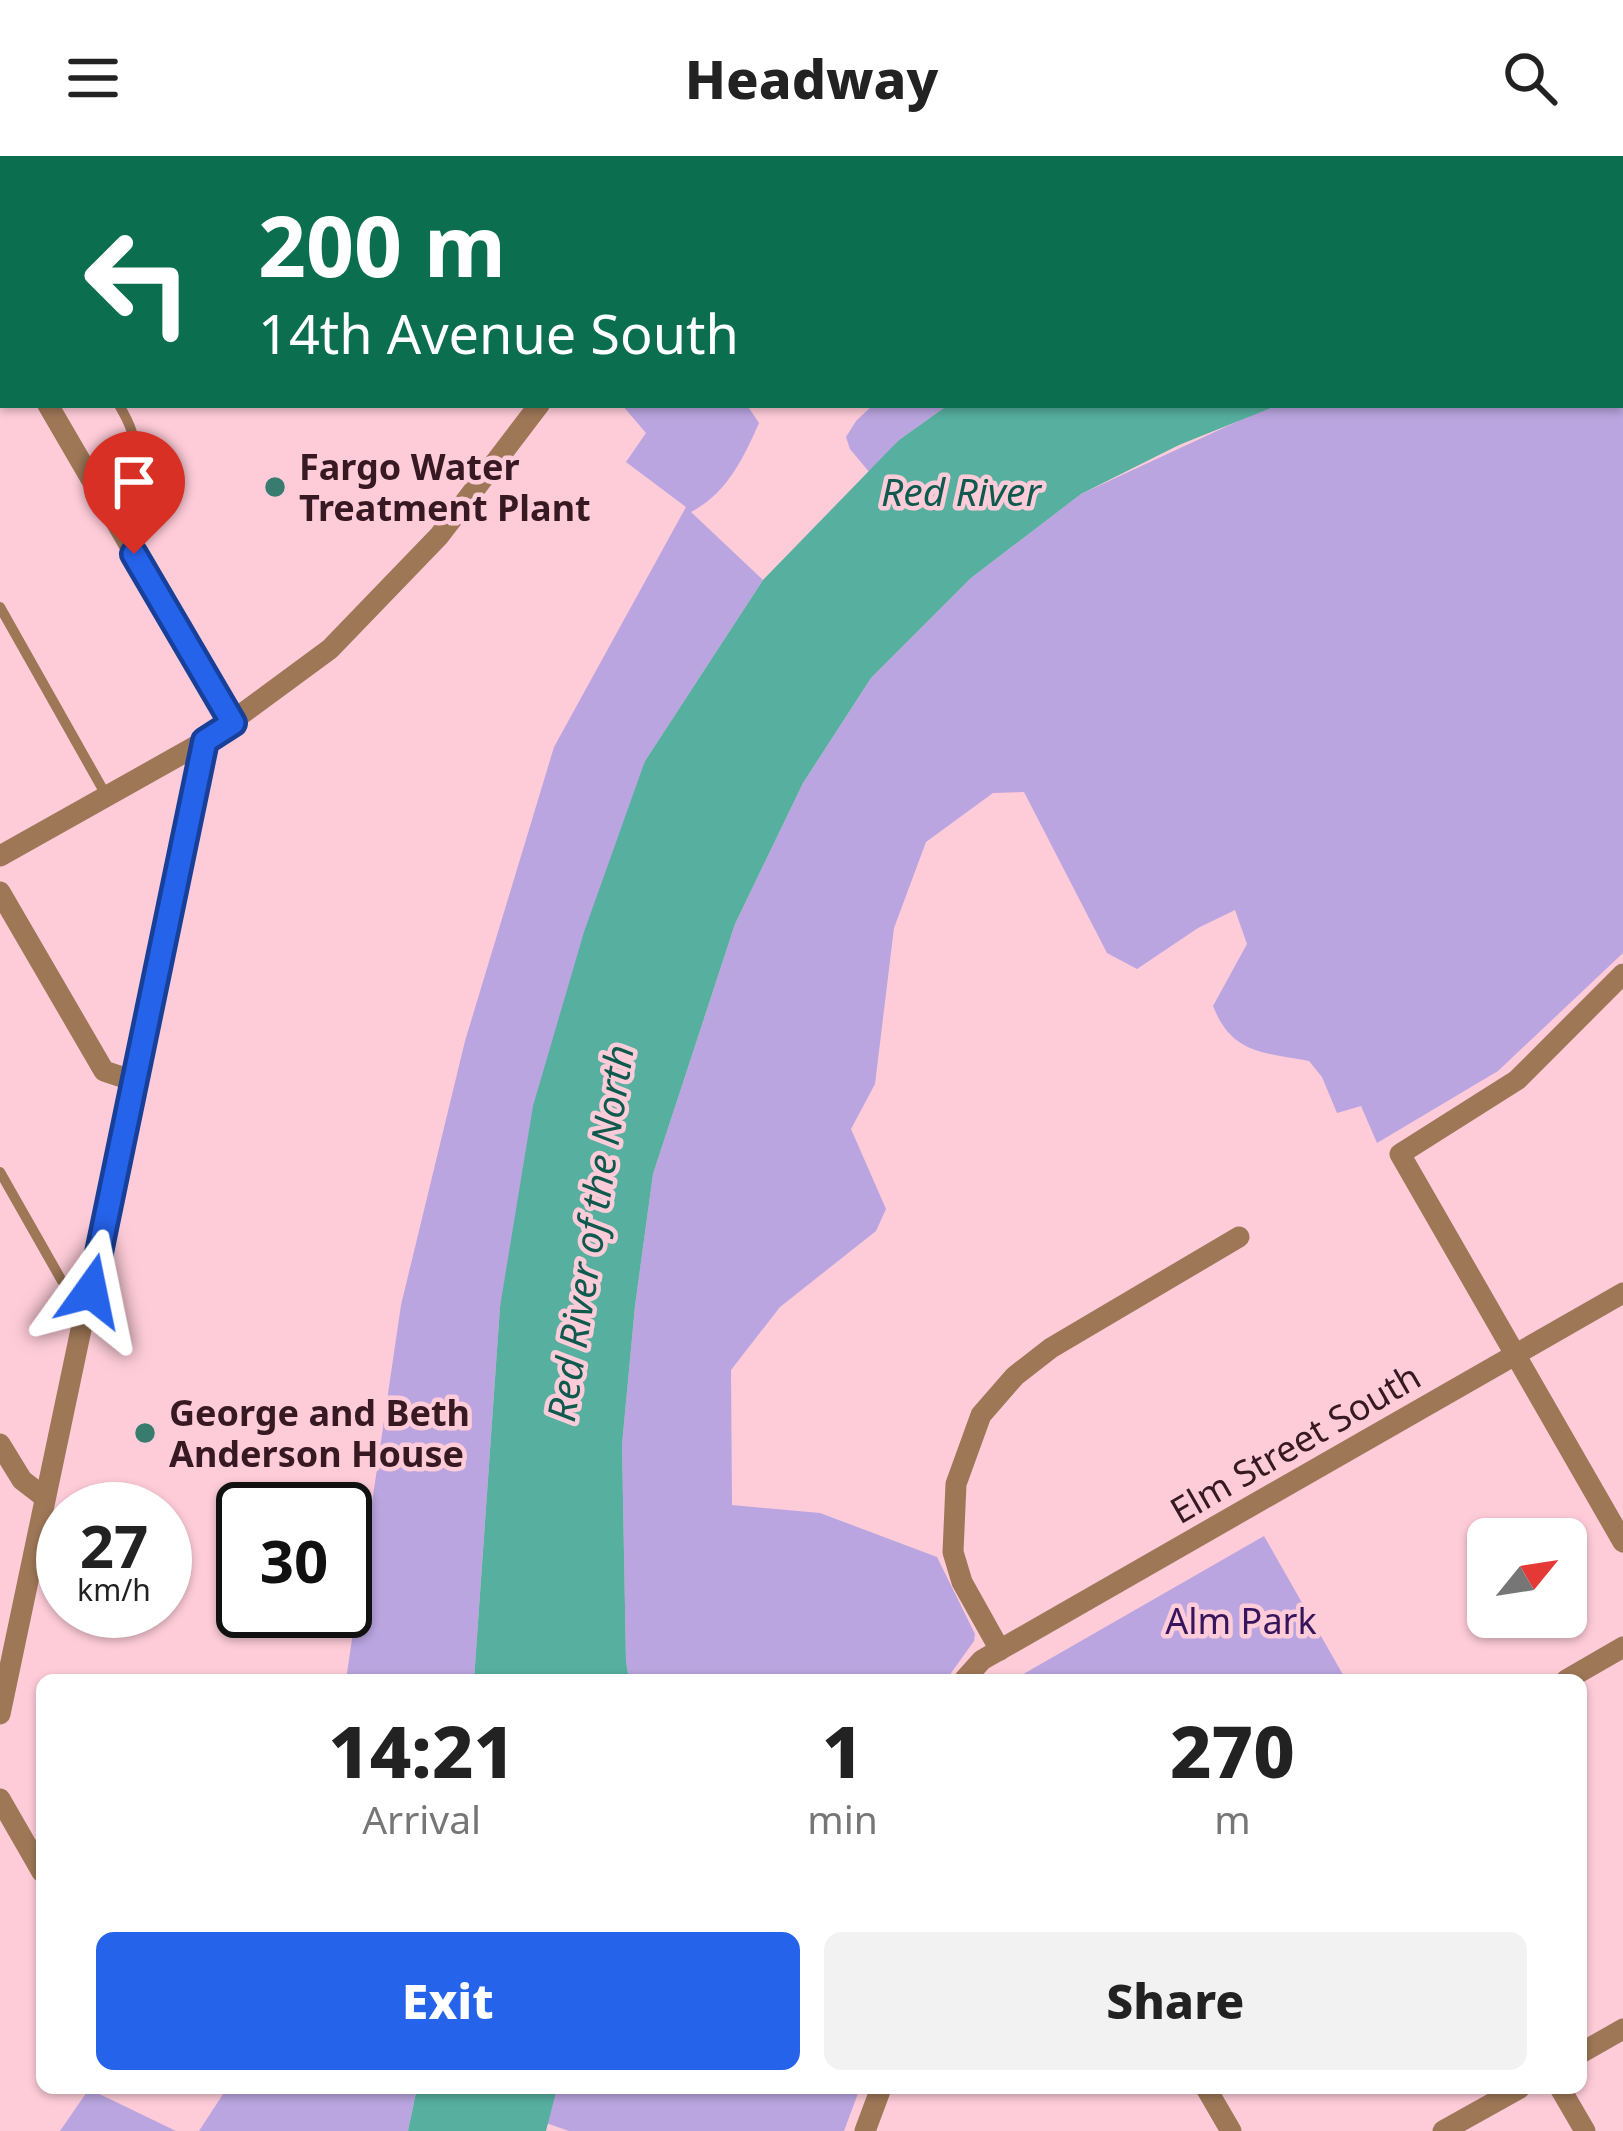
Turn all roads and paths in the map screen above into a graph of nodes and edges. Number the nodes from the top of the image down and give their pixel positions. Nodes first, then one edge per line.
1 (49, 408) edge
2 (121, 408) edge
3 (537, 408) edge
4 (90, 480) junction
5 (0, 607) edge
6 (233, 723) junction
7 (205, 741) junction
8 (106, 795) junction
9 (0, 856) edge
10 (0, 892) edge
11 (1623, 974) edge
12 (134, 1082) junction
13 (0, 1172) edge
14 (1239, 1237) dead end
15 (91, 1291) junction
16 (1623, 1293) edge
17 (1516, 1354) junction
18 (0, 1444) edge
19 (47, 1482) edge
20 (36, 1491) edge
21 (36, 1535) edge
22 (1623, 1542) edge
23 (1623, 1647) edge
24 (1000, 1650) junction
25 (967, 1674) edge
26 (1576, 1674) edge
27 (1, 1702) edge
28 (0, 1798) edge
29 (36, 1861) edge
30 (1623, 2029) edge
31 (1587, 2050) edge
32 (879, 2094) edge
33 (1209, 2094) edge
34 (1509, 2094) edge
35 (1563, 2094) edge
36 (865, 2131) edge
37 (1231, 2131) edge
38 (1443, 2131) edge
39 (1585, 2131) edge

1 - 4 street
2 - 4 lane
3 - 6 street
4 - 6 street
5 - 8 lane
6 - 7 street
7 - 8 street
7 - 12 street
8 - 9 street
10 - 12 street
11 - 17 street
12 - 15 street
13 - 15 lane
14 - 24 street
15 - 19 street
16 - 17 street, Elm Street South
17 - 22 street
17 - 24 street, Elm Street South
18 - 20 street
21 - 27 street
23 - 26 street
24 - 25 street, Elm Street South
28 - 29 street
30 - 31 street
32 - 36 street
33 - 37 street
34 - 38 street
35 - 39 street

